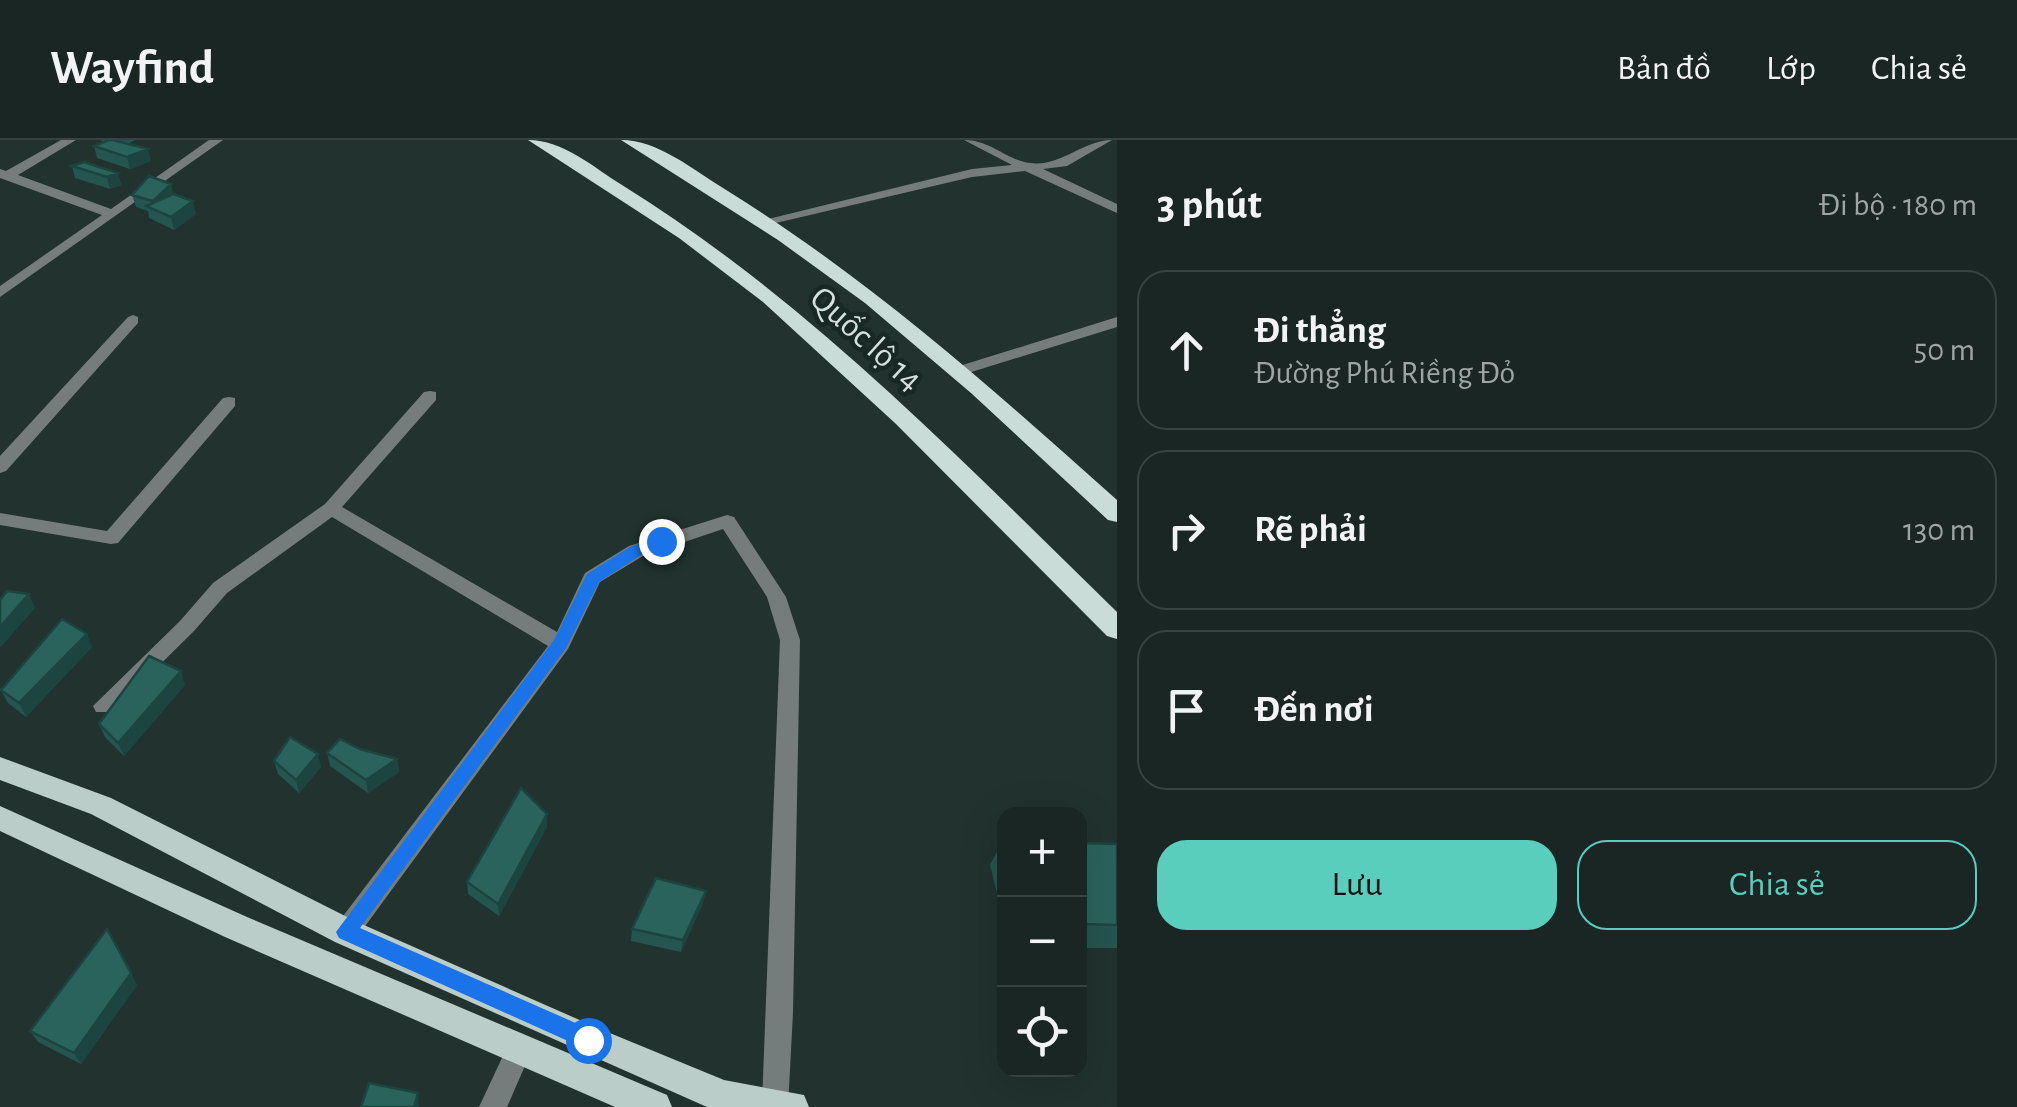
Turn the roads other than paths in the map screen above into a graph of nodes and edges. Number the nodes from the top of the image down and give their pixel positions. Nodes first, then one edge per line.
1 (70, 140) edge
2 (217, 140) edge
3 (537, 140) edge
4 (630, 140) edge
5 (970, 140) edge
6 (1106, 140) edge
7 (1026, 166) junction
8 (4, 174) edge
9 (1117, 208) edge
10 (110, 213) junction
11 (763, 222) junction
12 (0, 293) edge
13 (133, 320) dead end
14 (1117, 322) edge
15 (960, 371) junction
16 (430, 396) dead end
17 (229, 402) dead end
18 (0, 467) edge
19 (331, 508) junction
20 (1117, 514) edge
21 (0, 520) edge
22 (1117, 630) edge
23 (560, 644) junction
24 (104, 706) dead end
25 (0, 768) edge
26 (0, 818) edge
27 (346, 932) junction
28 (518, 1052) junction
29 (784, 1105) edge
30 (493, 1107) edge
31 (655, 1107) edge

1 - 8 street
2 - 10 street
3 - 22 highway, Quốc lộ 14
4 - 11 highway, Quốc lộ 14
5 - 7 street
6 - 7 street
7 - 9 street
7 - 11 street
8 - 10 street
10 - 12 street
11 - 15 highway, Quốc lộ 14
13 - 18 street
14 - 15 street
15 - 20 highway, Quốc lộ 14
16 - 19 street
17 - 21 street
19 - 23 street
19 - 24 street
23 - 27 street
23 - 29 street
25 - 27 main road
26 - 28 main road
27 - 29 main road
28 - 30 street
28 - 31 main road

